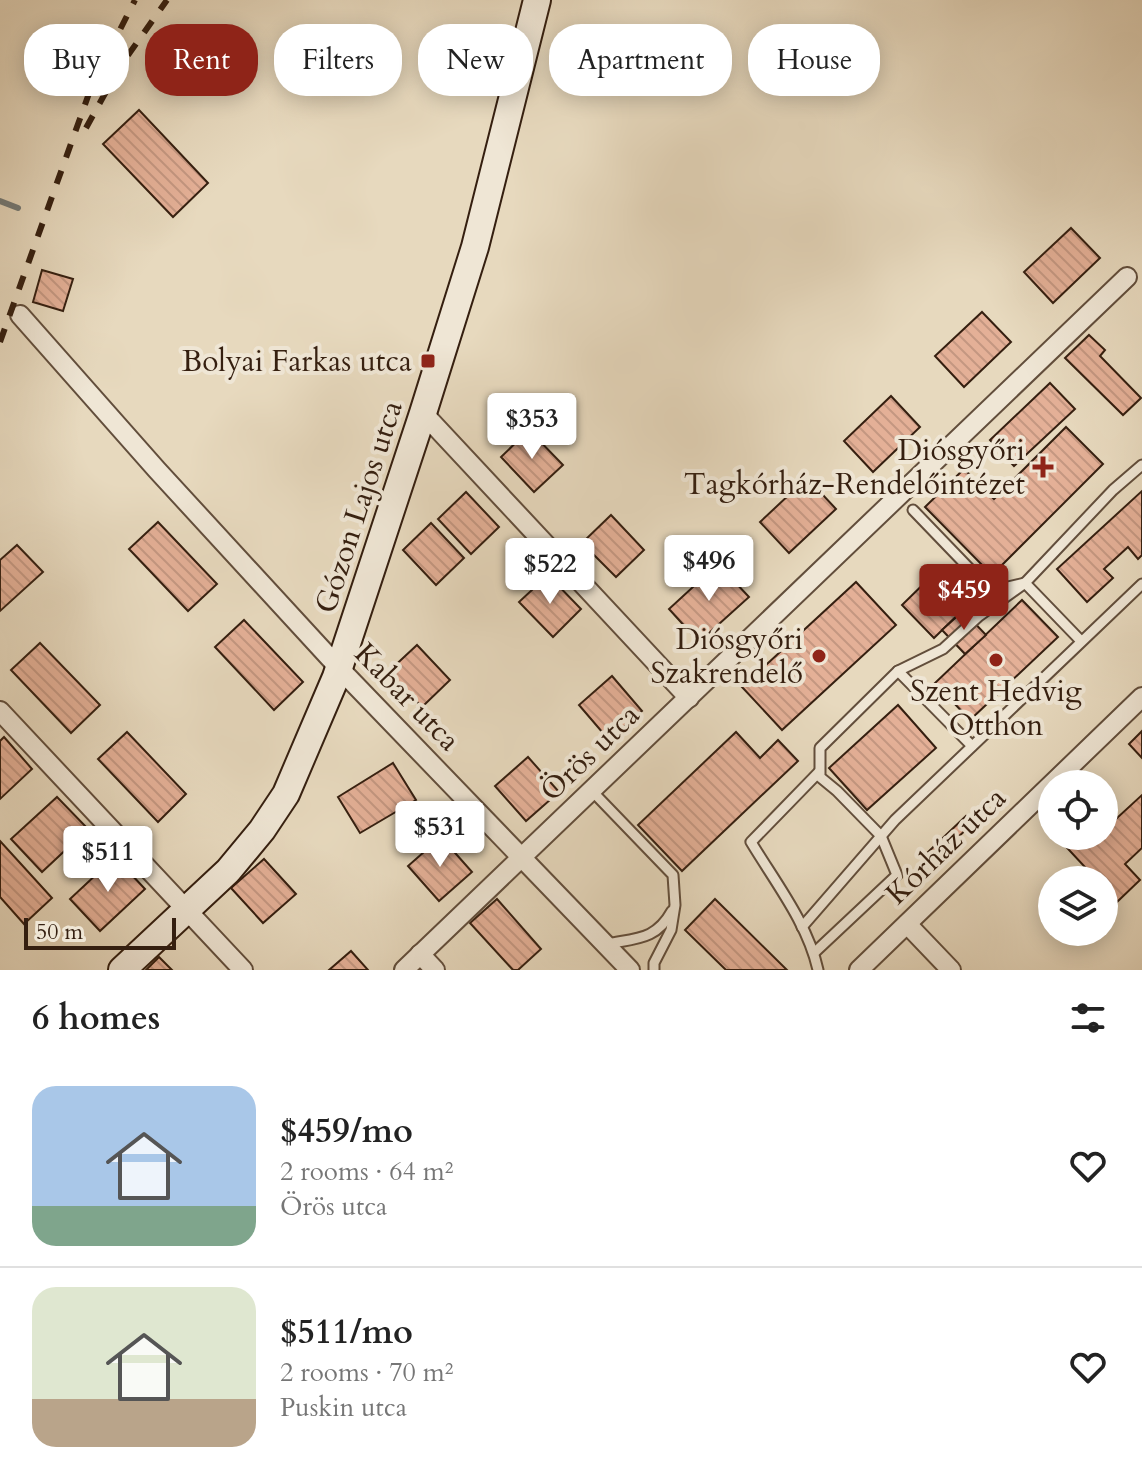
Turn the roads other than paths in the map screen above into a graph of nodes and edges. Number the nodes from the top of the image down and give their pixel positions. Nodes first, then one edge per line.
1 (537, 0) edge
2 (1127, 277) dead end
3 (20, 315) dead end
4 (423, 413) junction
5 (1142, 465) edge
6 (913, 510) dead end
7 (1025, 583) junction
8 (1142, 584) edge
9 (1081, 641) junction
10 (339, 668) junction
11 (898, 671) junction
12 (1142, 697) edge
13 (689, 698) junction
14 (0, 711) edge
15 (972, 746) junction
16 (819, 772) junction
17 (592, 791) junction
18 (881, 836) junction
19 (523, 856) junction
20 (675, 905) junction
21 (187, 909) junction
22 (907, 924) junction
23 (802, 927) junction
24 (606, 944) junction
25 (815, 952) junction
26 (420, 954) junction
27 (122, 970) edge
28 (243, 970) edge
29 (404, 970) edge
30 (435, 970) edge
31 (630, 970) edge
32 (654, 970) edge
33 (818, 970) edge
34 (859, 970) edge
35 (951, 970) edge

1 - 4 main road, Gózon Lajos utca
2 - 13 street, Örös utca
3 - 10 street, Kabar utca
4 - 10 main road, Gózon Lajos utca
4 - 13 street
5 - 7 lane
6 - 7 lane
7 - 9 lane
7 - 11 lane
8 - 9 lane
9 - 15 lane
10 - 19 street, Kabar utca
10 - 21 main road, Gózon Lajos utca
11 - 15 lane
11 - 16 lane
12 - 22 street, Kórház utca
13 - 17 street, Örös utca
14 - 21 street
15 - 18 lane
16 - 18 lane
16 - 23 lane
17 - 19 street, Örös utca
17 - 20 lane
18 - 23 lane
18 - 25 lane
19 - 24 street, Kabar utca
19 - 26 street, Örös utca
20 - 24 lane
20 - 32 lane
21 - 27 main road, Gózon Lajos utca
21 - 28 street
22 - 34 street, Kórház utca
22 - 35 street
23 - 25 lane
24 - 31 street, Kabar utca
25 - 33 lane
26 - 29 street, Örös utca
26 - 30 street

